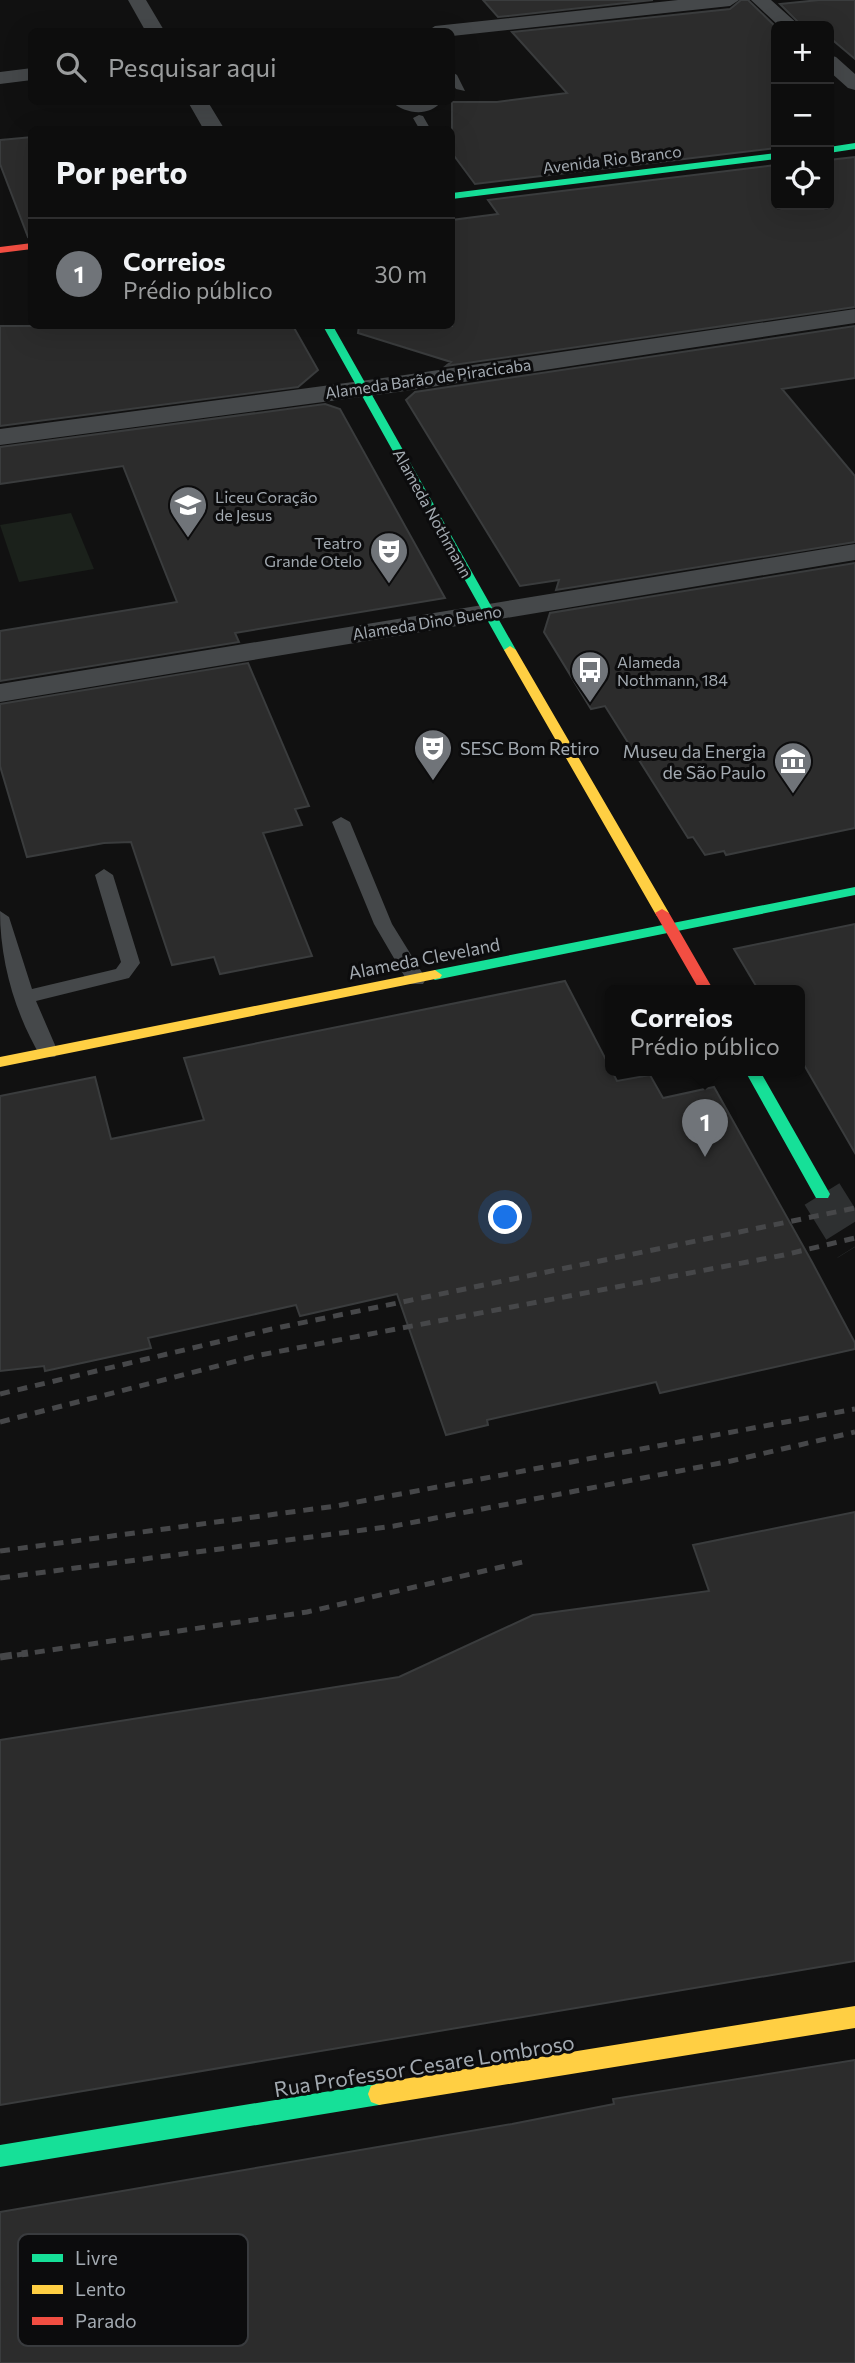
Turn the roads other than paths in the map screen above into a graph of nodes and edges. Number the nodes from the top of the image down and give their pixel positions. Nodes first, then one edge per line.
1 (137, 0) edge
2 (730, 0) edge
3 (760, 0) edge
4 (784, 21) edge
5 (154, 28) edge
6 (455, 30) edge
7 (834, 65) edge
8 (28, 75) edge
9 (0, 78) edge
10 (455, 80) edge
11 (855, 84) edge
12 (461, 89) dead end
13 (200, 105) edge
14 (404, 105) edge
15 (432, 105) edge
16 (419, 118) dead end
17 (213, 126) edge
18 (424, 126) edge
19 (855, 146) edge
20 (834, 149) edge
21 (771, 157) edge
22 (455, 196) edge
23 (28, 246) edge
24 (0, 250) edge
25 (855, 316) edge
26 (330, 329) edge
27 (362, 387) junction
28 (0, 437) edge
29 (855, 552) edge
30 (488, 612) junction
31 (0, 693) edge
32 (341, 822) dead end
33 (104, 875) dead end
34 (855, 891) edge
35 (0, 917) edge
36 (671, 928) junction
37 (416, 979) junction
38 (704, 985) edge
39 (25, 998) junction
40 (48, 1052) junction
41 (0, 1062) edge
42 (755, 1076) edge
43 (822, 1194) tunnel mouth
44 (855, 2017) edge
45 (0, 2156) edge

1 - 5 street
2 - 6 street
3 - 4 street
7 - 11 street
8 - 9 street
10 - 12 lane
13 - 17 street
14 - 15 lane
16 - 18 lane
19 - 20 street
21 - 22 street, Avenida Rio Branco
23 - 24 street
25 - 27 street, Alameda Barão de Piracicaba
26 - 27 street, Alameda Nothmann
27 - 28 street, Alameda Barão de Piracicaba
27 - 30 street, Alameda Nothmann
29 - 30 street, Alameda Dino Bueno
30 - 31 street, Alameda Dino Bueno
30 - 36 street, Alameda Nothmann
32 - 37 lane
33 - 39 lane
34 - 36 street, Alameda Cleveland
35 - 39 lane
36 - 37 street, Alameda Cleveland
36 - 38 street, Alameda Nothmann
37 - 40 street, Alameda Cleveland
39 - 40 lane
40 - 41 street, Alameda Cleveland
42 - 43 street
44 - 45 street, Rua Professor Cesare Lombroso

